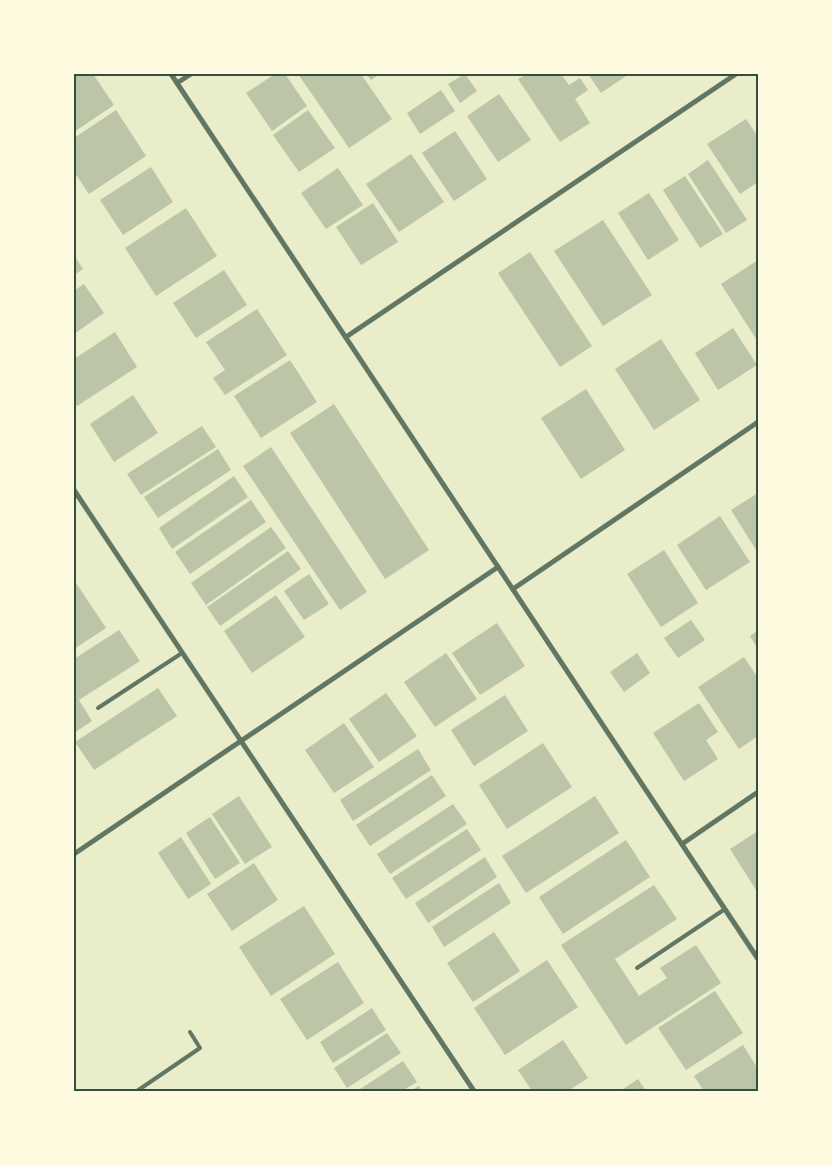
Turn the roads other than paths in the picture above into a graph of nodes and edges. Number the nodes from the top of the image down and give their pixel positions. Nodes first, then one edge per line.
1 (171, 74) edge
2 (191, 74) edge
3 (736, 74) edge
4 (177, 83) junction
5 (346, 337) junction
6 (758, 422) edge
7 (74, 490) edge
8 (498, 567) junction
9 (513, 589) junction
10 (182, 653) junction
11 (98, 708) dead end
12 (241, 741) junction
13 (758, 792) edge
14 (682, 844) junction
15 (74, 854) edge
16 (725, 909) junction
17 (758, 959) edge
18 (637, 968) dead end
19 (190, 1032) dead end
20 (137, 1091) edge
21 (474, 1091) edge

1 - 4 street
2 - 4 street
3 - 5 street
4 - 5 street
5 - 8 street
6 - 9 street
7 - 10 street
8 - 9 street
8 - 12 street
9 - 14 street
10 - 11 lane
10 - 12 street
12 - 15 street
12 - 21 street
13 - 14 street
14 - 16 street
16 - 17 street
16 - 18 lane
19 - 20 lane

